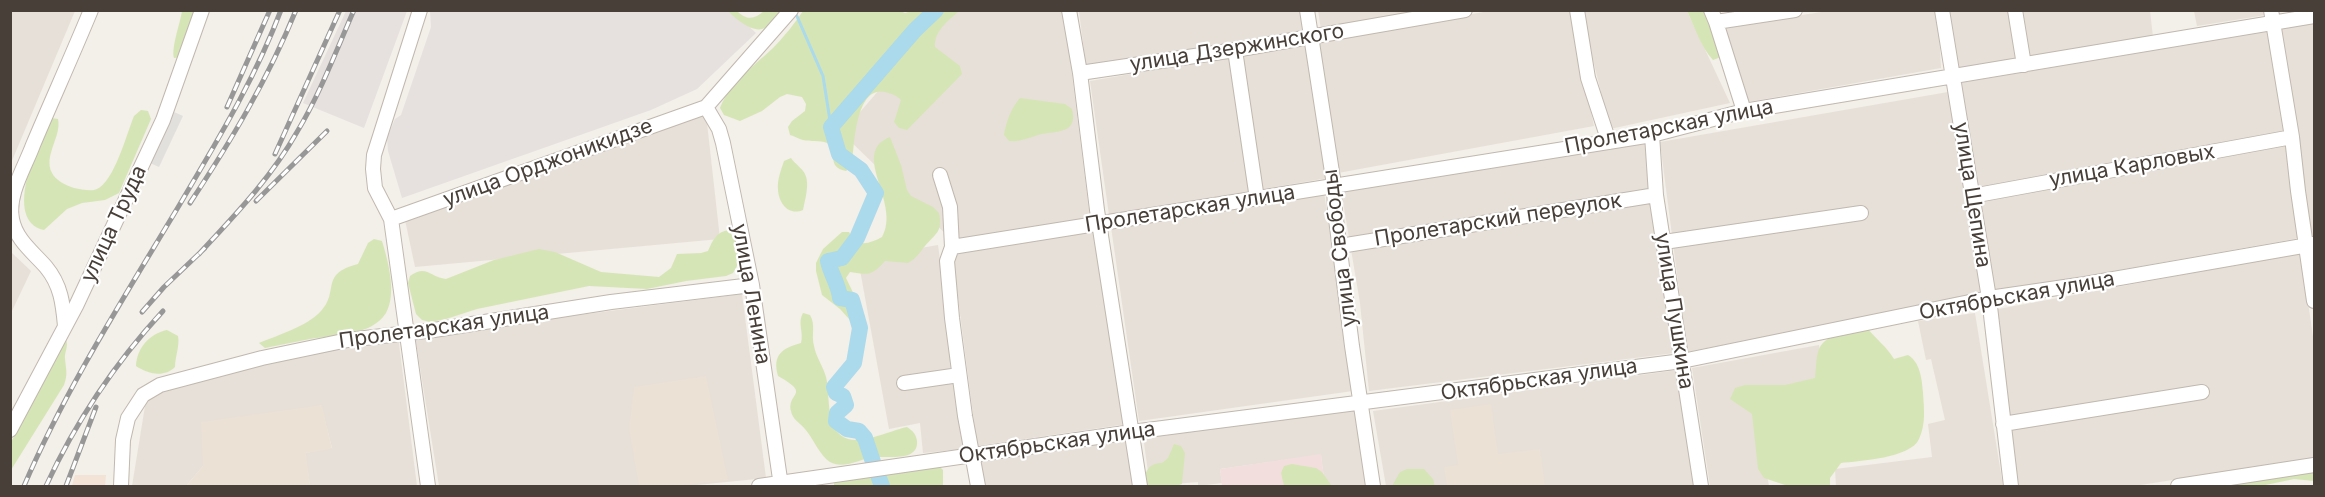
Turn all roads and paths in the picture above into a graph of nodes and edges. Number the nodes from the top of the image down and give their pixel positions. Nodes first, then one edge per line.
1 (91, 10) edge
2 (202, 10) edge
3 (420, 10) edge
4 (791, 10) edge
5 (1069, 10) edge
6 (1307, 10) edge
7 (1465, 10) edge
8 (1578, 10) edge
9 (1795, 10) edge
10 (1942, 10) edge
11 (2015, 10) edge
12 (1714, 16) edge
13 (2314, 16) edge
14 (2272, 17) edge
15 (1311, 37) junction
16 (1235, 50) junction
17 (2024, 65) junction
18 (1080, 73) junction
19 (1953, 76) junction
20 (706, 107) junction
21 (1743, 111) junction
22 (1652, 135) junction
23 (2292, 137) junction
24 (1609, 142) junction
25 (940, 175) dead end
26 (1334, 185) junction
27 (1656, 195) junction
28 (1972, 196) junction
29 (1257, 199) junction
30 (1861, 213) dead end
31 (391, 219) junction
32 (11, 220) edge
33 (1101, 223) junction
34 (1664, 242) junction
35 (2311, 245) edge
36 (1340, 246) junction
37 (951, 247) junction
38 (752, 285) junction
39 (1989, 298) junction
40 (2314, 301) edge
41 (65, 326) junction
42 (407, 333) junction
43 (1682, 361) junction
44 (959, 375) junction
45 (904, 383) dead end
46 (2202, 392) dead end
47 (1361, 403) junction
48 (2003, 424) junction
49 (10, 430) edge
50 (1132, 432) junction
51 (972, 455) junction
52 (2314, 465) edge
53 (781, 485) edge
54 (121, 486) edge
55 (428, 486) edge
56 (759, 486) edge
57 (978, 486) edge
58 (1140, 486) edge
59 (1373, 486) edge
60 (1701, 486) edge
61 (2011, 486) edge
62 (2178, 486) edge

1 - 32 street
2 - 41 street, улица Труда
3 - 31 street
4 - 20 street
5 - 18 street
6 - 15 street, улица Свободы
7 - 15 street, улица Дзержинского
8 - 24 street
9 - 12 street
10 - 19 street, улица Щепина
11 - 17 street
12 - 21 street
13 - 14 street, Пролетарская улица
14 - 17 street, Пролетарская улица
14 - 23 street
15 - 16 street, улица Дзержинского
15 - 26 street, улица Свободы
16 - 18 street, улица Дзержинского
16 - 29 street
17 - 19 street, Пролетарская улица
18 - 33 street
19 - 21 street, Пролетарская улица
19 - 28 street, улица Щепина
20 - 31 street, улица Орджоникидзе
20 - 38 street, улица Ленина
21 - 22 street, Пролетарская улица
22 - 24 street, Пролетарская улица
22 - 27 street, улица Пушкина
23 - 28 street, улица Карловых
23 - 35 street
24 - 26 street, Пролетарская улица
25 - 37 street
26 - 29 street, Пролетарская улица
26 - 36 street, улица Свободы
27 - 34 street, улица Пушкина
27 - 36 street, Пролетарский переулок
28 - 39 street, улица Щепина
29 - 33 street, Пролетарская улица
30 - 34 street
31 - 42 street
32 - 41 street
33 - 37 street, Пролетарская улица
33 - 50 street
34 - 43 street, улица Пушкина
35 - 39 street, Октябрьская улица
35 - 40 street
36 - 47 street, улица Свободы
37 - 44 street
38 - 42 street, Пролетарская улица
38 - 53 street, улица Ленина
39 - 43 street, Октябрьская улица
39 - 48 street, улица Щепина
41 - 49 street, улица Труда
42 - 54 street, Пролетарская улица
42 - 55 street
43 - 47 street, Октябрьская улица
43 - 60 street, улица Пушкина
44 - 45 street
44 - 51 street
46 - 48 street
47 - 50 street, Октябрьская улица
47 - 59 street, улица Свободы
48 - 61 street, улица Щепина
50 - 51 street, Октябрьская улица
50 - 58 street
51 - 53 street, Октябрьская улица
51 - 57 street
52 - 62 street
53 - 56 street, Октябрьская улица

